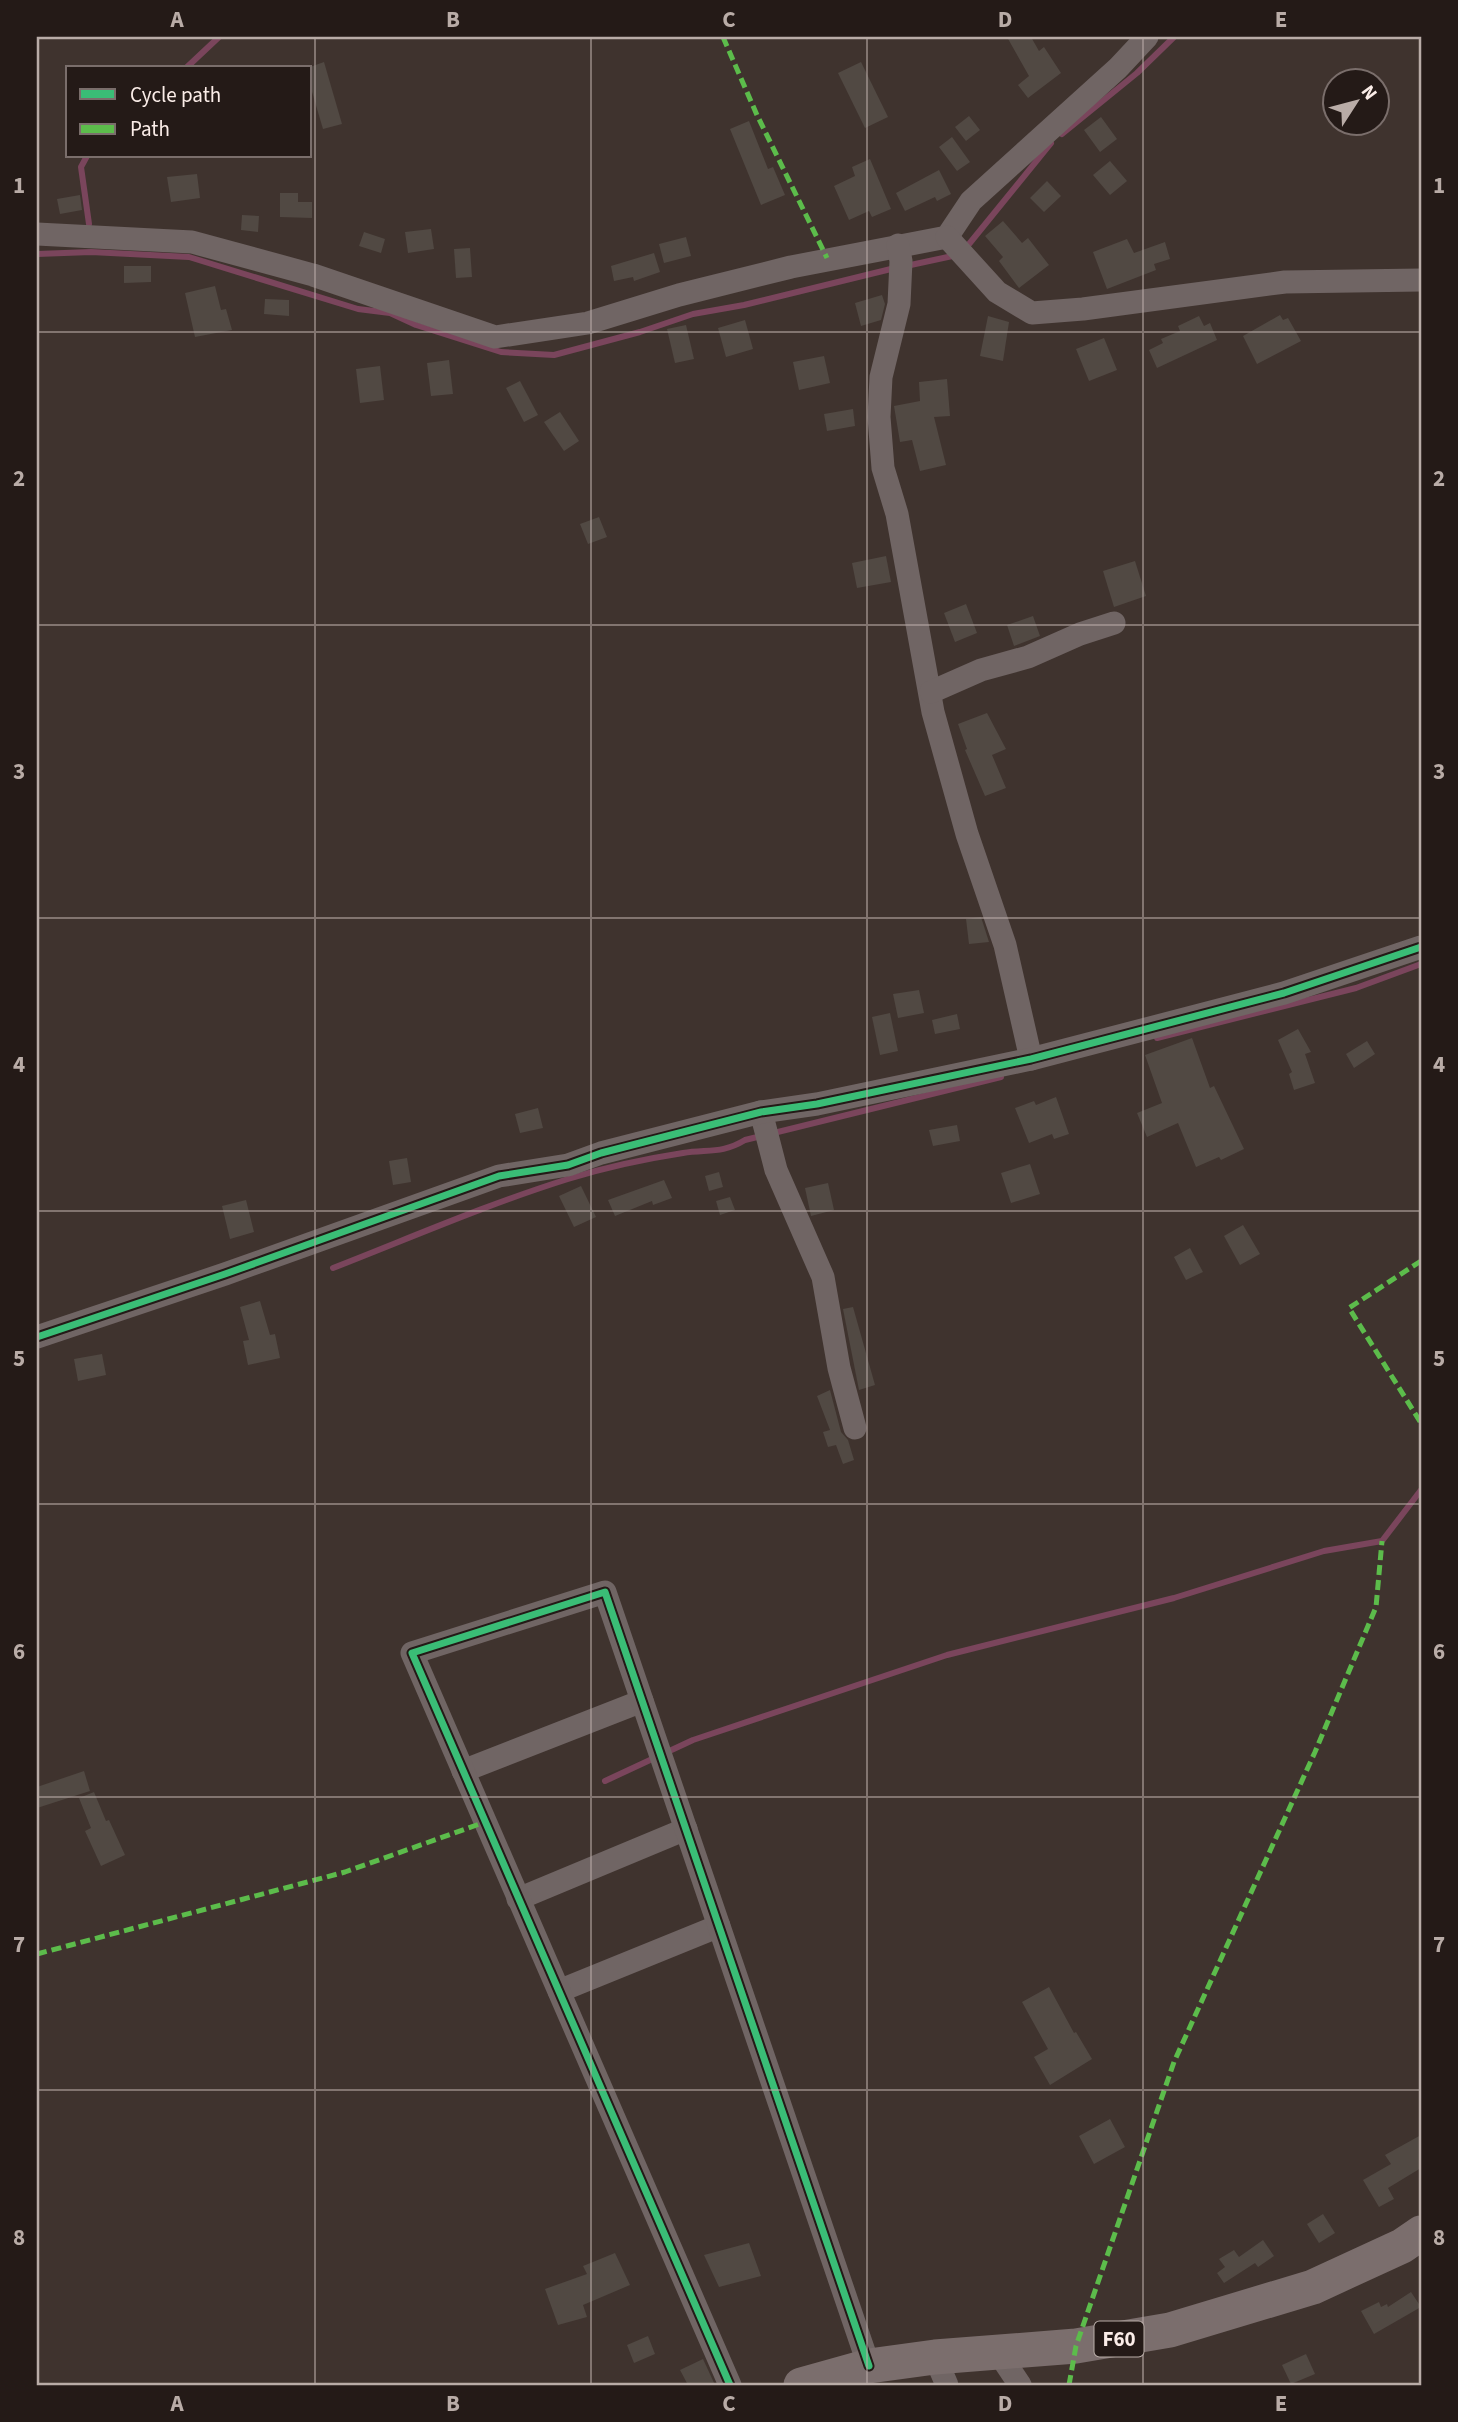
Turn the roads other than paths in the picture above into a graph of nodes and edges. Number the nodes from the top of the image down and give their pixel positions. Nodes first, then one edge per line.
1 (1147, 37) edge
2 (37, 234) edge
3 (947, 237) junction
4 (898, 245) junction
5 (1421, 280) edge
6 (1114, 624) dead end
7 (930, 692) junction
8 (1421, 947) edge
9 (1031, 1059) junction
10 (761, 1112) junction
11 (37, 1337) edge
12 (855, 1428) dead end
13 (642, 1701) junction
14 (463, 1771) junction
15 (686, 1829) junction
16 (519, 1899) junction
17 (719, 1926) junction
18 (559, 1991) junction
19 (1421, 2234) edge
20 (998, 2352) junction
21 (869, 2366) junction
22 (941, 2371) edge
23 (730, 2385) edge
24 (801, 2385) edge
25 (1020, 2385) edge

1 - 3 street
2 - 4 street
3 - 4 street
3 - 5 street
4 - 7 street
6 - 7 street
7 - 9 street
8 - 9 street
9 - 10 street
10 - 11 street
10 - 12 street
13 - 14 street
13 - 14 street
13 - 15 street
14 - 16 street
15 - 16 street
15 - 17 street
16 - 18 street
17 - 18 street
17 - 21 street
18 - 23 street
19 - 20 main road, F60
20 - 22 main road, F60
20 - 25 street
21 - 22 main road, F60
21 - 24 main road, F60

